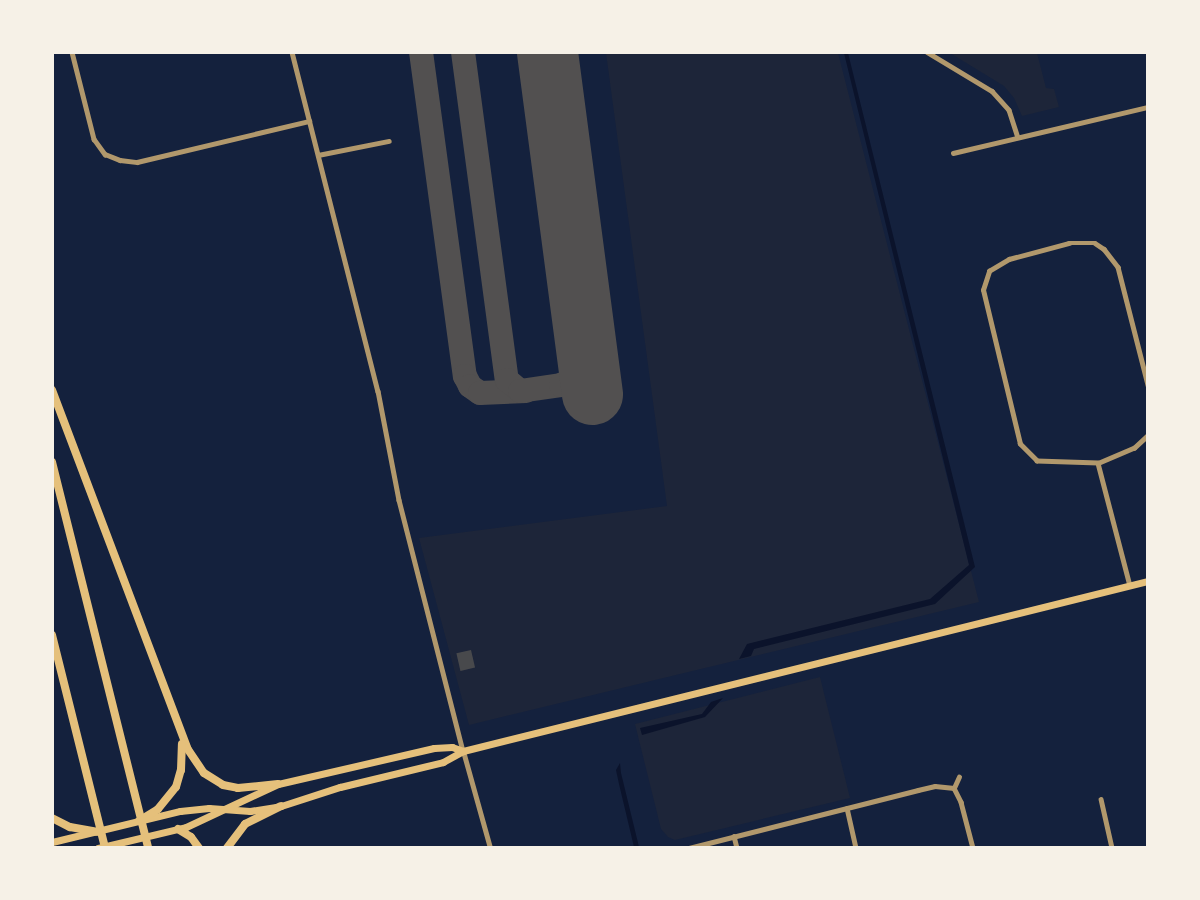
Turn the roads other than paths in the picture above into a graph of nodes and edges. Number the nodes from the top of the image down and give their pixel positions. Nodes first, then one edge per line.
1 (72, 52) edge
2 (292, 52) edge
3 (927, 52) edge
4 (1147, 107) edge
5 (309, 121) junction
6 (1018, 137) junction
7 (389, 142) dead end
8 (953, 153) dead end
9 (318, 155) junction
10 (1147, 386) edge
11 (52, 390) edge
12 (1147, 435) edge
13 (52, 462) edge
14 (1098, 464) junction
15 (1147, 582) edge
16 (1130, 586) junction
17 (52, 635) edge
18 (179, 727) junction
19 (463, 751) junction
20 (959, 777) dead end
21 (278, 785) junction
22 (954, 788) junction
23 (1101, 799) dead end
24 (281, 806) junction
25 (847, 808) junction
26 (225, 809) junction
27 (52, 818) edge
28 (137, 822) junction
29 (178, 829) junction
30 (97, 832) junction
31 (734, 836) junction
32 (52, 842) edge
33 (116, 843) joint
34 (102, 848) edge
35 (148, 848) edge
36 (199, 848) edge
37 (227, 848) edge
38 (490, 848) edge
39 (689, 848) edge
40 (737, 848) edge
41 (856, 848) edge
42 (973, 848) edge
43 (1112, 848) edge

1 - 5 street
2 - 5 street
3 - 6 street
4 - 6 street
5 - 9 street
6 - 8 street
7 - 9 street
9 - 19 street
10 - 14 street
11 - 18 highway
12 - 14 street
13 - 35 highway
14 - 16 street
15 - 16 main road
16 - 19 main road
17 - 34 highway
18 - 21 highway
18 - 28 highway
19 - 21 main road
19 - 24 main road
19 - 38 street
20 - 22 street
21 - 26 main road
22 - 25 street
22 - 42 street
23 - 43 street
24 - 26 main road
24 - 37 highway
25 - 31 street
25 - 41 street
26 - 28 main road
26 - 29 main road
27 - 30 highway
28 - 30 main road
29 - 33 main road
29 - 36 highway
30 - 32 main road
31 - 39 street
31 - 40 street
33 - 34 highway

